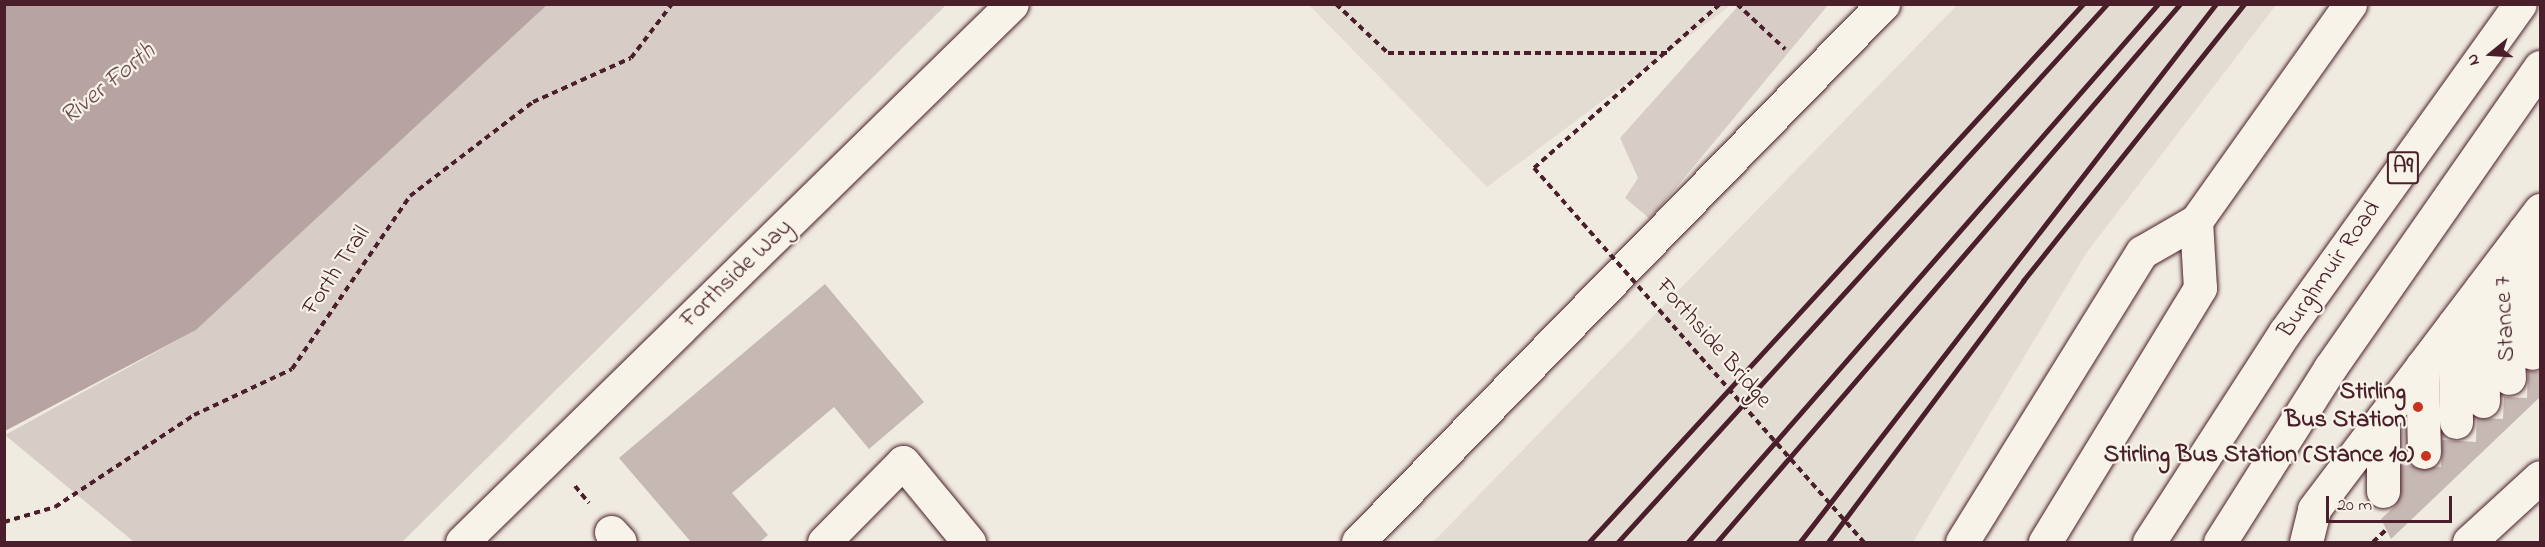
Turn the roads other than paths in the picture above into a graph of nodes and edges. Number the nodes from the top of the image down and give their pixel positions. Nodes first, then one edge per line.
1 (1012, 4) edge
2 (1883, 4) edge
3 (2350, 4) edge
4 (2520, 4) edge
5 (2541, 67) edge
6 (2196, 221) junction
7 (2533, 221) edge
8 (2503, 260) junction
9 (2482, 287) junction
10 (2454, 324) junction
11 (2532, 353) dead end
12 (2422, 366) junction
13 (2509, 378) dead end
14 (2482, 401) dead end
15 (2383, 418) junction
16 (2456, 422) dead end
17 (2424, 452) dead end
18 (2541, 477) edge
19 (2383, 491) dead end
20 (462, 543) edge
21 (824, 543) edge
22 (969, 543) edge
23 (1358, 543) edge
24 (1962, 543) edge
25 (2045, 543) edge
26 (2149, 543) edge
27 (2220, 543) edge
28 (2306, 543) edge
29 (2469, 543) edge

1 - 20 street, Forthside Way
2 - 23 street
3 - 6 street
4 - 26 street, Burghmuir Road / A9
5 - 27 street, A9
6 - 24 street
6 - 25 street
7 - 8 street
7 - 11 street
8 - 9 street
8 - 13 street, Stance 7
9 - 10 street
9 - 14 street
10 - 12 street
10 - 16 street
12 - 15 street
12 - 17 street
15 - 19 street
15 - 28 street
18 - 29 street
21 - 22 street

